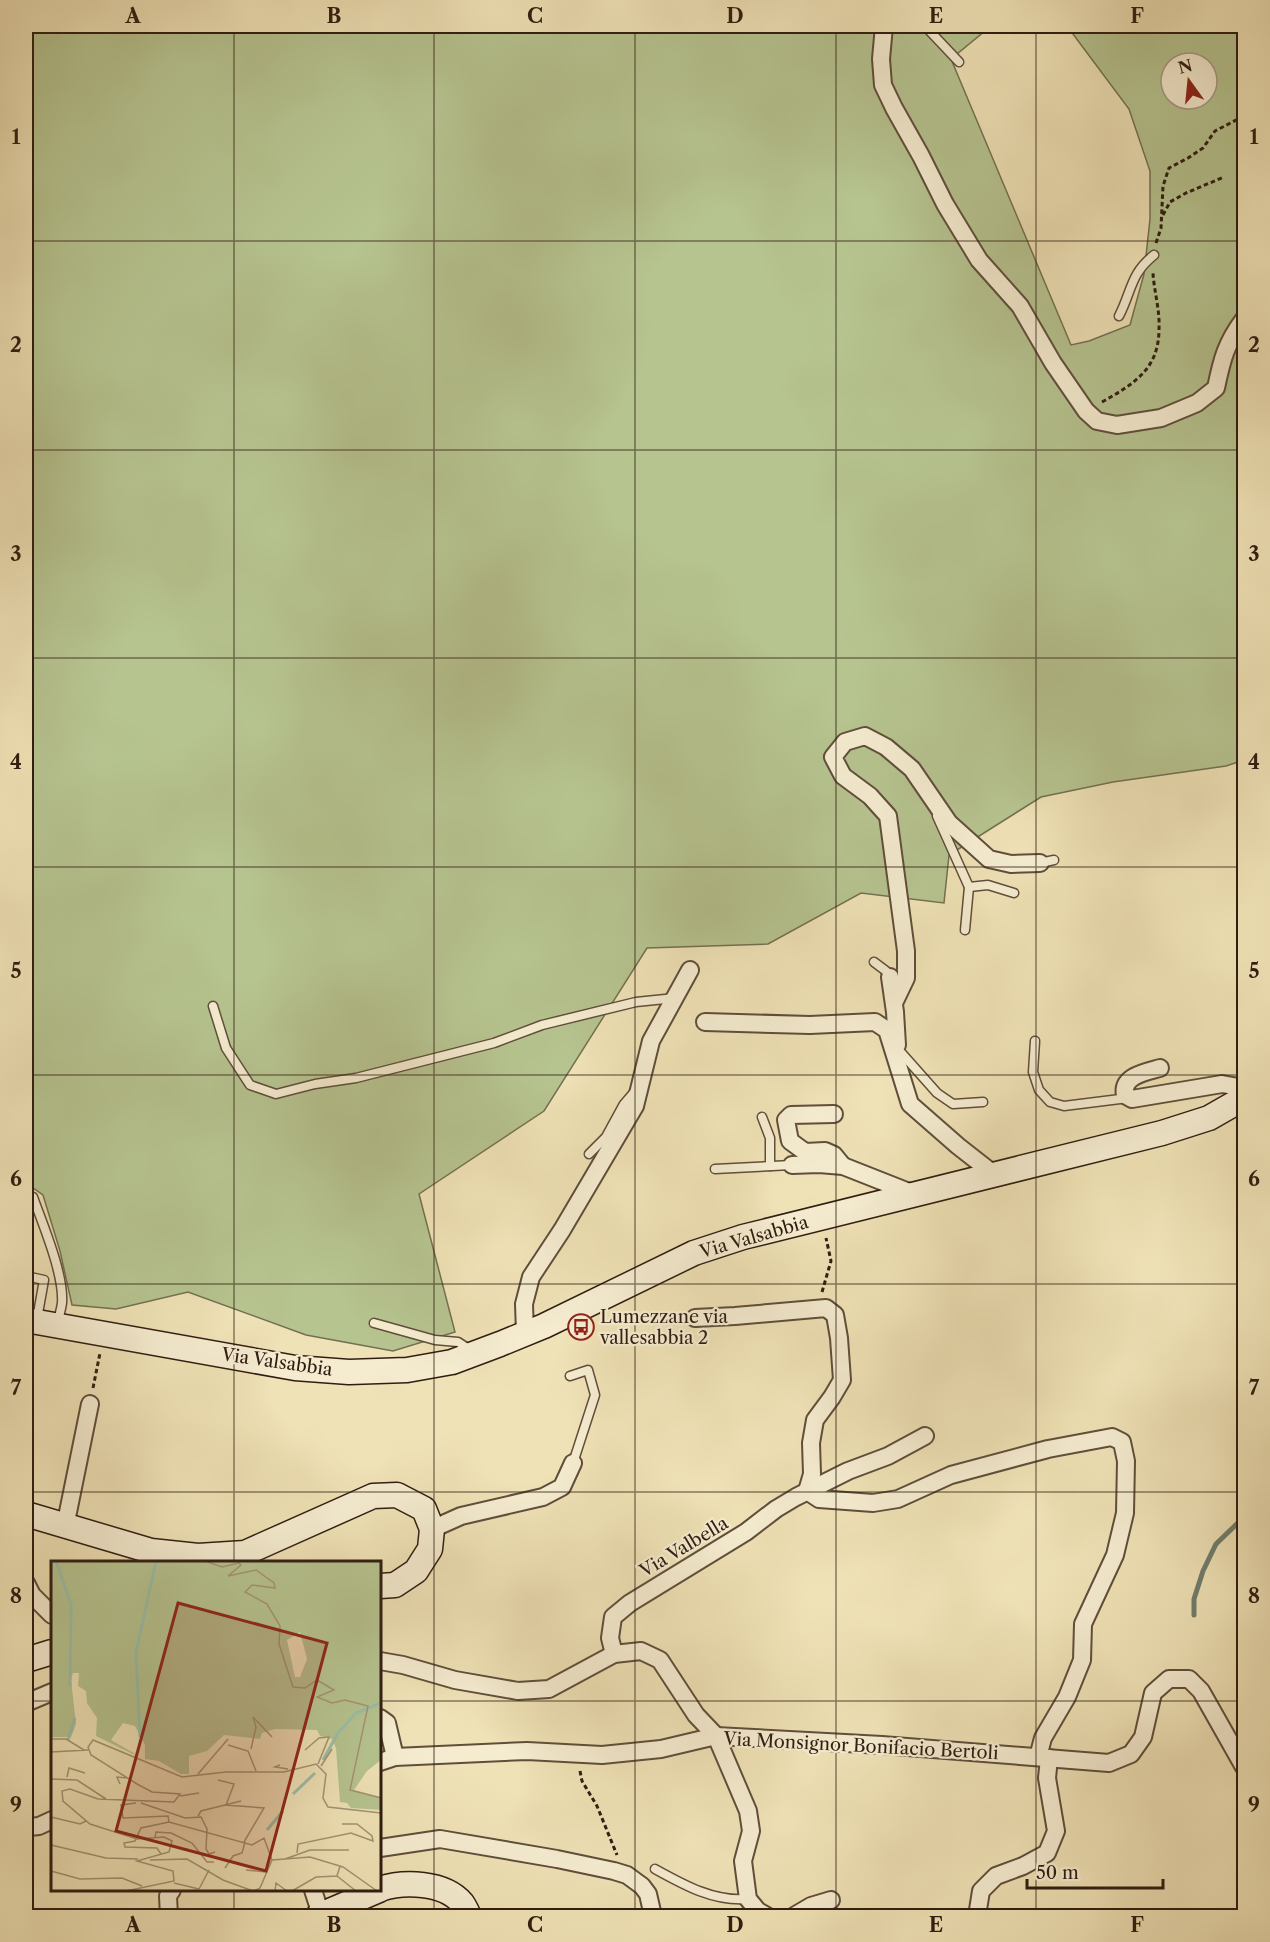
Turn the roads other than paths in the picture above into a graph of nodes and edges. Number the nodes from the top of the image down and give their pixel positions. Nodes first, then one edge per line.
1 (884, 26) edge
2 (924, 26) edge
3 (958, 62) dead end
4 (1154, 255) dead end
5 (1119, 316) dead end
6 (1245, 320) edge
7 (934, 801) junction
8 (1047, 862) dead end
9 (969, 887) junction
10 (1014, 893) dead end
11 (965, 930) dead end
12 (874, 962) dead end
13 (690, 970) dead end
14 (890, 977) joint
15 (675, 998) junction
16 (894, 1004) junction
17 (213, 1006) dead end
18 (705, 1022) dead end
19 (1035, 1041) dead end
20 (897, 1055) junction
21 (1164, 1067) dead end
22 (640, 1085) junction
23 (1245, 1088) edge
24 (1128, 1098) junction
25 (1245, 1098) edge
26 (983, 1102) dead end
27 (834, 1114) dead end
28 (762, 1117) dead end
29 (589, 1154) dead end
30 (792, 1165) joint
31 (770, 1166) junction
32 (843, 1166) junction
33 (715, 1169) dead end
34 (994, 1175) junction
35 (914, 1194) junction
36 (33, 1197) dead end
37 (26, 1276) edge
38 (695, 1318) dead end
39 (40, 1323) edge
40 (374, 1323) dead end
41 (525, 1333) junction
42 (475, 1353) junction
43 (570, 1376) dead end
44 (90, 1404) road end
45 (925, 1436) dead end
46 (573, 1463) joint
47 (807, 1491) junction
48 (26, 1514) edge
49 (65, 1527) junction
50 (432, 1529) junction
51 (26, 1583) edge
52 (381, 1586) edge
53 (51, 1614) edge
54 (51, 1652) edge
55 (614, 1654) junction
56 (26, 1660) edge
57 (381, 1661) edge
58 (51, 1692) edge
59 (26, 1703) edge
60 (381, 1719) edge
61 (716, 1736) junction
62 (1044, 1758) junction
63 (387, 1760) edge
64 (1245, 1767) edge
65 (51, 1820) edge
66 (26, 1825) edge
67 (381, 1848) edge
68 (655, 1869) dead end
69 (381, 1888) edge
70 (171, 1891) edge
71 (312, 1891) edge
72 (375, 1891) edge
73 (748, 1899) junction
74 (831, 1900) dead end
75 (320, 1916) edge
76 (169, 1917) edge
77 (469, 1917) edge
78 (652, 1917) edge
79 (767, 1917) edge
80 (794, 1917) edge
81 (977, 1917) edge

1 - 6 street
2 - 3 lane
4 - 5 lane
7 - 8 street
7 - 9 lane
7 - 16 street
9 - 10 lane
9 - 11 lane
12 - 14 lane
13 - 15 street
14 - 16 street
15 - 17 lane
15 - 22 street
16 - 20 street
18 - 20 street
19 - 24 lane
20 - 26 lane
20 - 34 street
21 - 24 street
22 - 29 lane
22 - 41 street
23 - 24 street
25 - 34 main road, Via Valsabbia
27 - 32 street
28 - 31 lane
30 - 31 lane
30 - 32 street
31 - 33 lane
32 - 35 street
34 - 35 main road, Via Valsabbia
35 - 41 main road, Via Valsabbia
36 - 39 lane
37 - 39 lane
38 - 47 street
39 - 42 main road, Via Valsabbia
40 - 42 lane
41 - 42 main road, Via Valsabbia
43 - 46 lane
44 - 49 street
45 - 47 street, Via Valbella
46 - 50 street
47 - 55 street, Via Valbella
47 - 62 street
48 - 49 main road
49 - 50 main road
50 - 52 main road
51 - 53 street
54 - 56 main road
55 - 57 street
55 - 61 street
58 - 59 street
60 - 63 street
61 - 62 street, Via Monsignor Bonifacio Bertoli
61 - 63 street, Via Monsignor Bonifacio Bertoli
61 - 73 street
62 - 64 street, Via Monsignor Bonifacio Bertoli
62 - 81 street
65 - 66 street
67 - 78 street
68 - 73 lane
69 - 77 main road
70 - 76 street
71 - 75 street
72 - 75 main road
73 - 79 street
74 - 80 street

